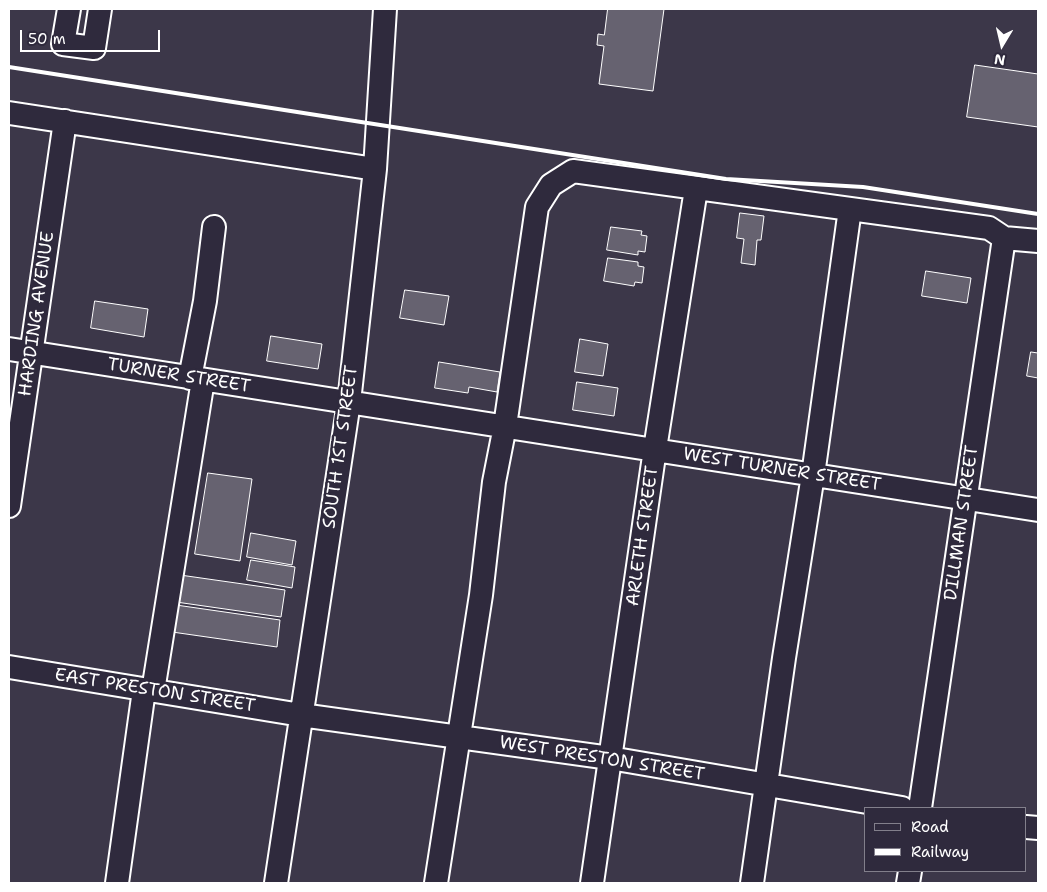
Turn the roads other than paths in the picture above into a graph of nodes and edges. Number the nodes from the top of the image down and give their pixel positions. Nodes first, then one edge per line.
1 (69, 9) edge
2 (100, 9) edge
3 (385, 9) edge
4 (9, 112) edge
5 (65, 122) junction
6 (375, 169) junction
7 (696, 189) junction
8 (850, 209) junction
9 (214, 227) dead end
10 (1004, 238) junction
11 (1038, 241) edge
12 (9, 349) edge
13 (32, 353) junction
14 (196, 379) junction
15 (349, 402) junction
16 (505, 426) junction
17 (655, 449) junction
18 (813, 475) junction
19 (965, 500) junction
20 (9, 506) edge
21 (1038, 510) edge
22 (9, 667) edge
23 (148, 690) junction
24 (301, 715) junction
25 (459, 737) junction
26 (610, 758) junction
27 (765, 785) junction
28 (896, 807) edge
29 (920, 807) edge
30 (117, 883) edge
31 (276, 883) edge
32 (436, 883) edge
33 (592, 883) edge
34 (752, 883) edge

1 - 2 street
3 - 6 street, SOUTH 1ST STREET
4 - 5 street
5 - 6 street
5 - 13 street, HARDING AVENUE
6 - 15 street, SOUTH 1ST STREET
7 - 8 street
7 - 16 street
7 - 17 street, ARLETH STREET
8 - 10 street
8 - 18 street
9 - 14 street
10 - 11 street
10 - 19 street, DILLMAN STREET
12 - 13 street, TURNER STREET
13 - 14 street, TURNER STREET
13 - 20 street, HARDING AVENUE
14 - 15 street, TURNER STREET
14 - 23 street
15 - 16 street, WEST TURNER STREET
15 - 24 street, SOUTH 1ST STREET
16 - 17 street, WEST TURNER STREET
16 - 25 street
17 - 18 street, WEST TURNER STREET
17 - 26 street, ARLETH STREET
18 - 19 street, WEST TURNER STREET
18 - 27 street
19 - 21 street, WEST TURNER STREET
19 - 29 street, DILLMAN STREET
22 - 23 street, EAST PRESTON STREET
23 - 24 street, EAST PRESTON STREET
23 - 30 street
24 - 25 street, WEST PRESTON STREET
24 - 31 street, SOUTH 1ST STREET
25 - 26 street, WEST PRESTON STREET
25 - 32 street
26 - 27 street, WEST PRESTON STREET
26 - 33 street, ARLETH STREET
27 - 28 street, WEST PRESTON STREET
27 - 34 street

